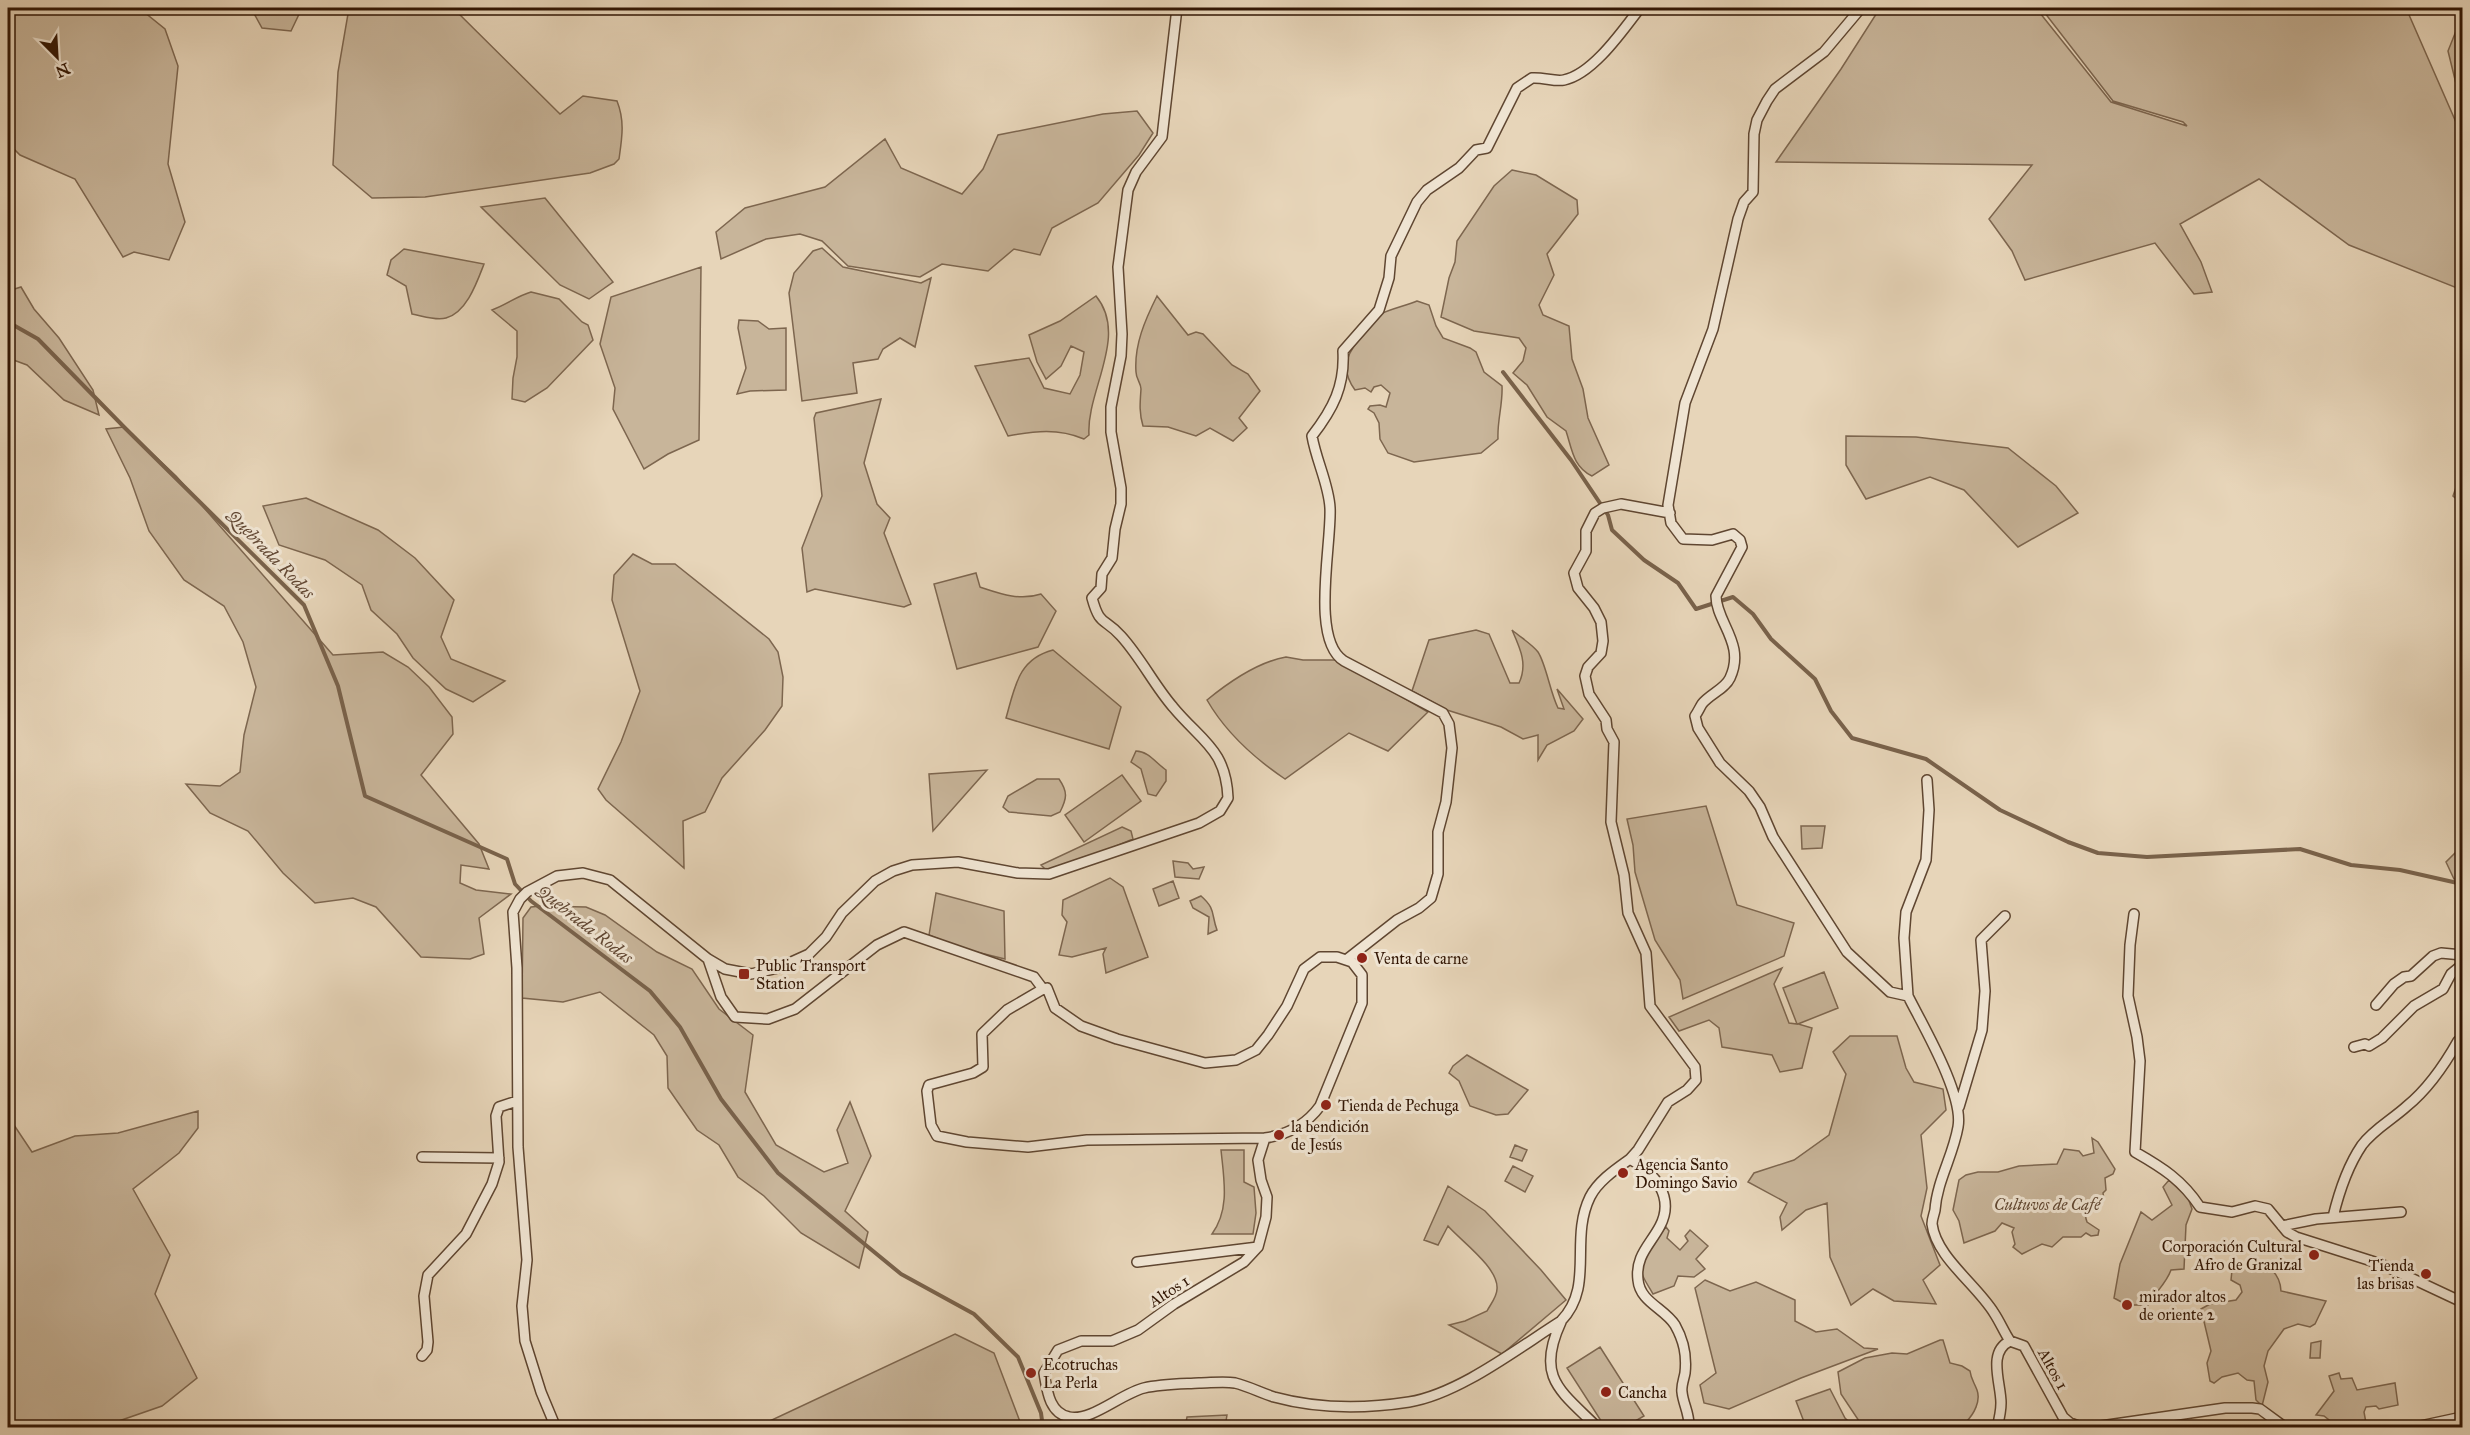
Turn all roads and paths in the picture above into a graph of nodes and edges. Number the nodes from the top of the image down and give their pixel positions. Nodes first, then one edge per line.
1 (1177, 8) edge
2 (1640, 8) edge
3 (1861, 8) edge
4 (1670, 513) junction
5 (1927, 780) dead end
6 (2134, 914) dead end
7 (2005, 916) dead end
8 (2463, 956) edge
9 (708, 959) junction
10 (1346, 960) junction
11 (2463, 965) edge
12 (1043, 989) junction
13 (1908, 996) junction
14 (2376, 1005) dead end
15 (2463, 1043) edge
16 (2354, 1047) dead end
17 (517, 1101) junction
18 (1958, 1113) junction
19 (1265, 1138) junction
20 (422, 1157) dead end
21 (499, 1158) junction
22 (1630, 1159) junction
23 (2401, 1212) dead end
24 (2333, 1217) junction
25 (2282, 1226) junction
26 (1258, 1247) junction
27 (1137, 1262) dead end
28 (2463, 1302) edge
29 (1561, 1321) junction
30 (2010, 1341) junction
31 (422, 1356) dead end
32 (2463, 1417) edge
33 (556, 1428) edge
34 (1598, 1428) edge
35 (1689, 1428) edge
36 (1997, 1428) edge
37 (2086, 1428) edge
38 (2286, 1428) edge
39 (2411, 1428) edge

1 - 9 street
2 - 10 street
3 - 4 street
4 - 13 street
4 - 22 street, Altos 1
5 - 13 street
6 - 25 street
7 - 18 street
8 - 14 street
9 - 12 street
9 - 17 street
10 - 12 street
10 - 19 street
11 - 16 street
12 - 19 street
13 - 18 street
15 - 24 street
17 - 21 street
17 - 33 street
18 - 30 street
19 - 26 street
20 - 21 street
21 - 31 street
22 - 29 street, Altos 1
22 - 35 street
23 - 24 street
24 - 25 street
25 - 28 street
26 - 27 street
26 - 29 street, Altos 1
29 - 34 street
30 - 36 street
30 - 37 street, Altos 1
32 - 39 street
37 - 38 street, Altos 1

